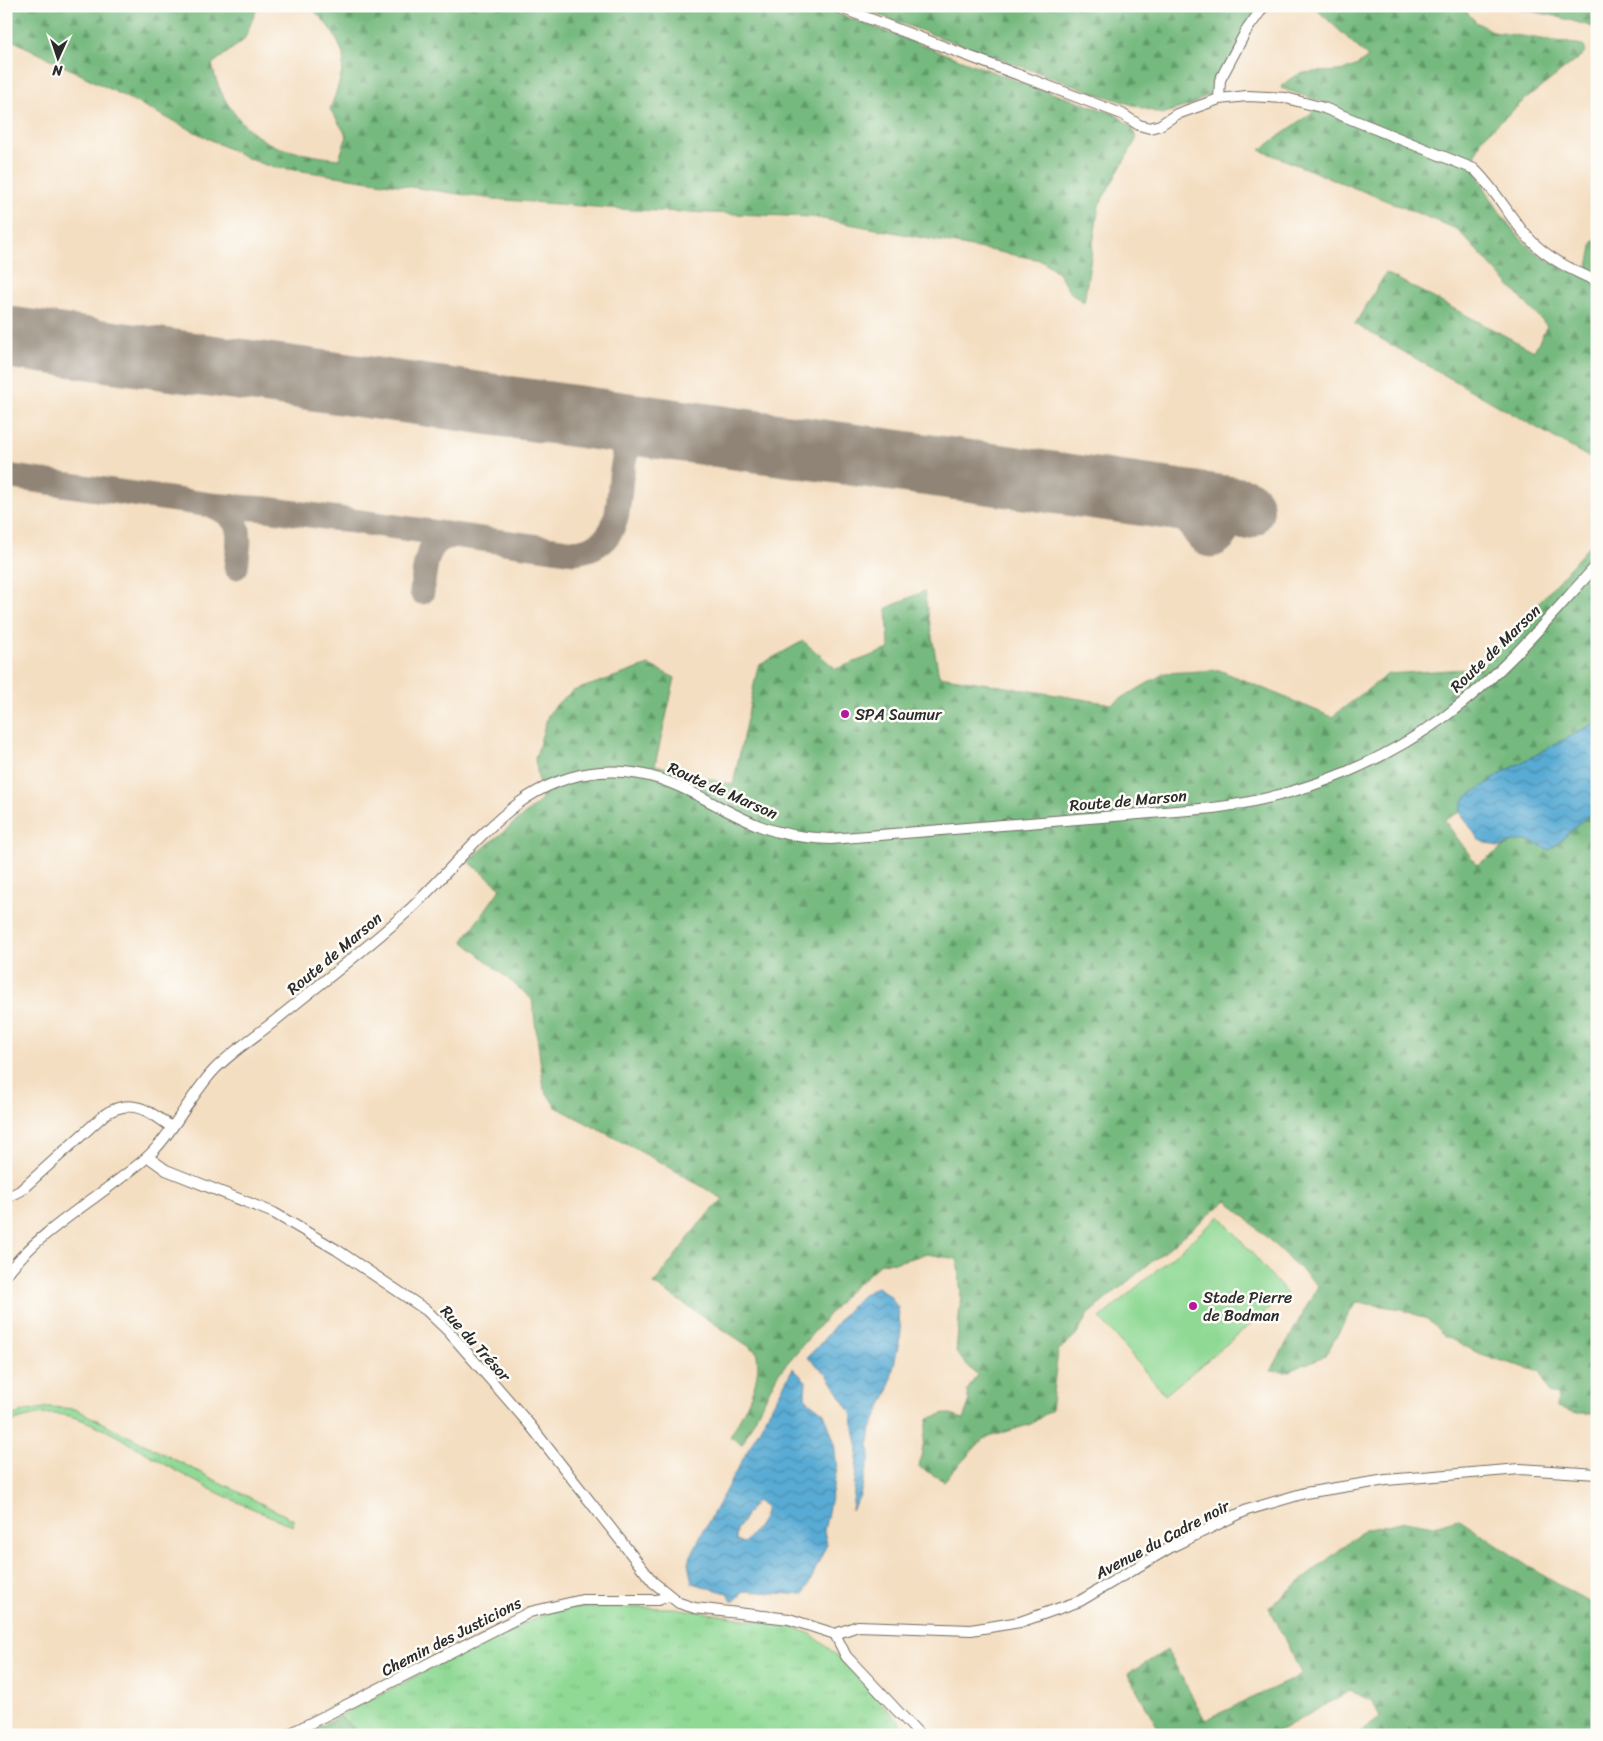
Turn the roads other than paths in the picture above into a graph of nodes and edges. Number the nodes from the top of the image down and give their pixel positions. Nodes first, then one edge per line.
1 (836, 6) edge
2 (1264, 6) edge
3 (1219, 100) junction
4 (1597, 280) edge
5 (1597, 565) edge
6 (171, 1127) junction
7 (148, 1157) junction
8 (6, 1198) edge
9 (6, 1274) edge
10 (1597, 1474) edge
11 (668, 1596) junction
12 (835, 1634) junction
13 (287, 1735) edge
14 (920, 1735) edge

1 - 3 street
2 - 3 street
3 - 4 street
5 - 6 street, Route de Marson
6 - 7 street, Route de Marson
6 - 8 street
7 - 9 street, Route de Marson
7 - 11 street, Rue du Trésor
10 - 12 street, Avenue du Cadre noir
11 - 12 street, Rue du Trésor
11 - 13 street, Chemin des Justicions
12 - 14 street

